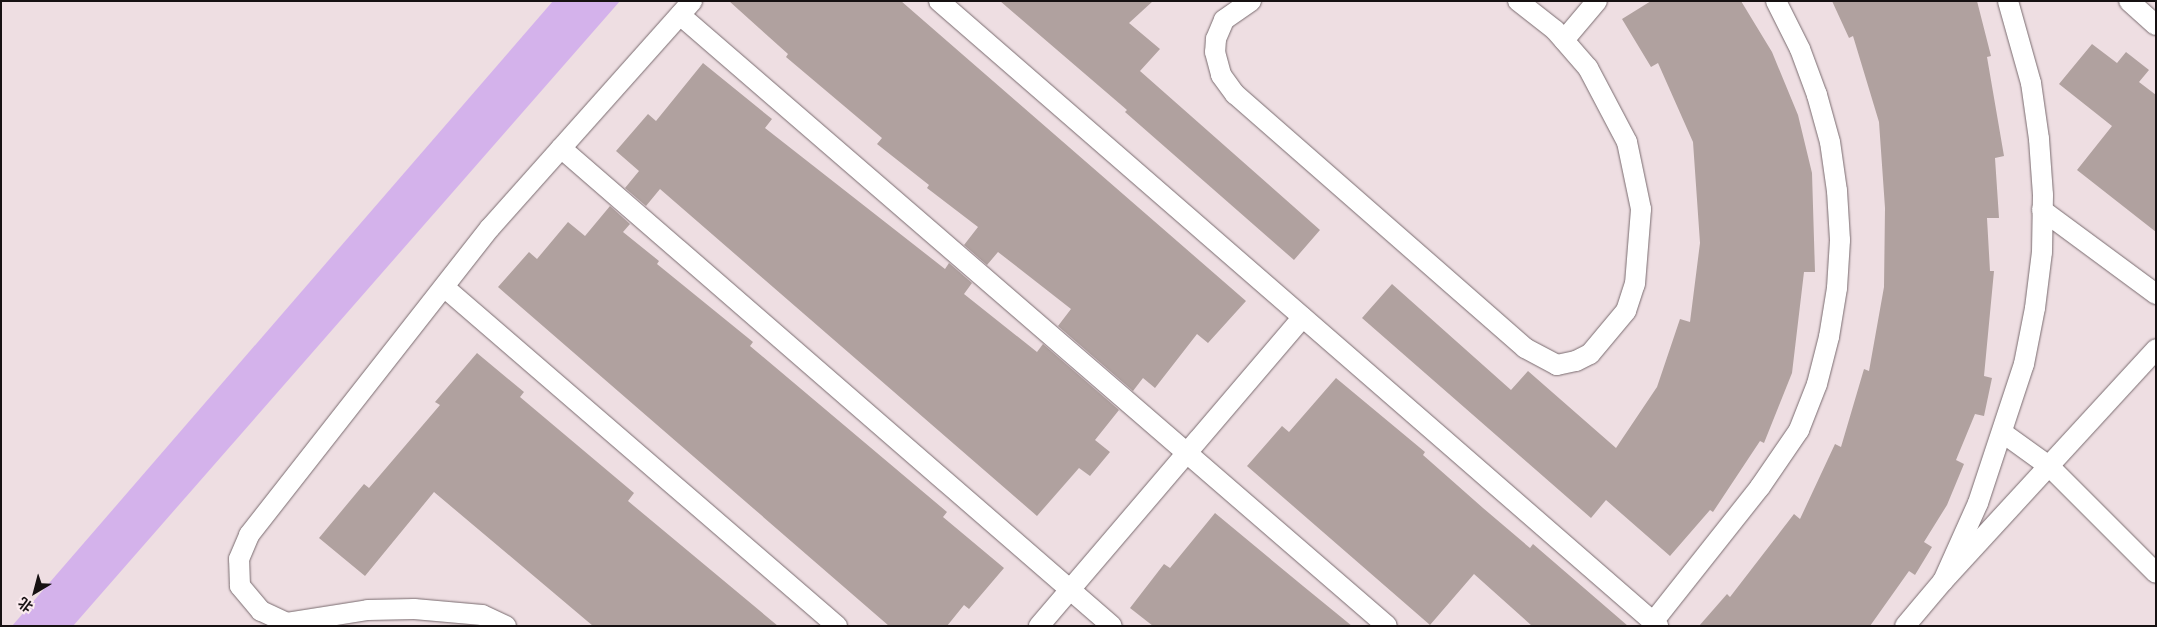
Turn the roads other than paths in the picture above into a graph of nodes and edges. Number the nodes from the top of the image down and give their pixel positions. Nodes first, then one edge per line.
1 (1252, 1) edge
2 (1518, 1) edge
3 (1597, 1) edge
4 (1776, 1) edge
5 (2008, 1) edge
6 (2129, 1) edge
7 (945, 3) edge
8 (686, 8) edge
9 (2156, 25) edge
10 (1564, 40) junction
11 (561, 148) junction
12 (2042, 210) junction
13 (444, 287) junction
14 (2156, 294) edge
15 (1302, 317) junction
16 (2156, 349) edge
17 (2003, 433) junction
18 (1187, 453) junction
19 (2049, 466) junction
20 (2156, 573) edge
21 (1943, 581) junction
22 (1070, 590) junction
23 (1656, 624) edge
24 (506, 626) edge
25 (837, 626) edge
26 (1039, 626) edge
27 (1112, 626) edge
28 (1387, 626) edge
29 (1905, 626) edge

1 - 10 lane
2 - 10 lane
3 - 10 lane
4 - 23 lane
5 - 12 lane
6 - 9 lane
7 - 15 lane
8 - 11 lane
8 - 18 lane
11 - 13 lane
11 - 22 lane
12 - 14 lane
12 - 17 lane
13 - 24 lane
13 - 25 lane
15 - 18 lane
15 - 23 lane
16 - 19 lane
17 - 19 lane
17 - 21 lane
18 - 22 lane
18 - 28 lane
19 - 20 lane
19 - 21 lane
21 - 29 lane
22 - 26 lane
22 - 27 lane

